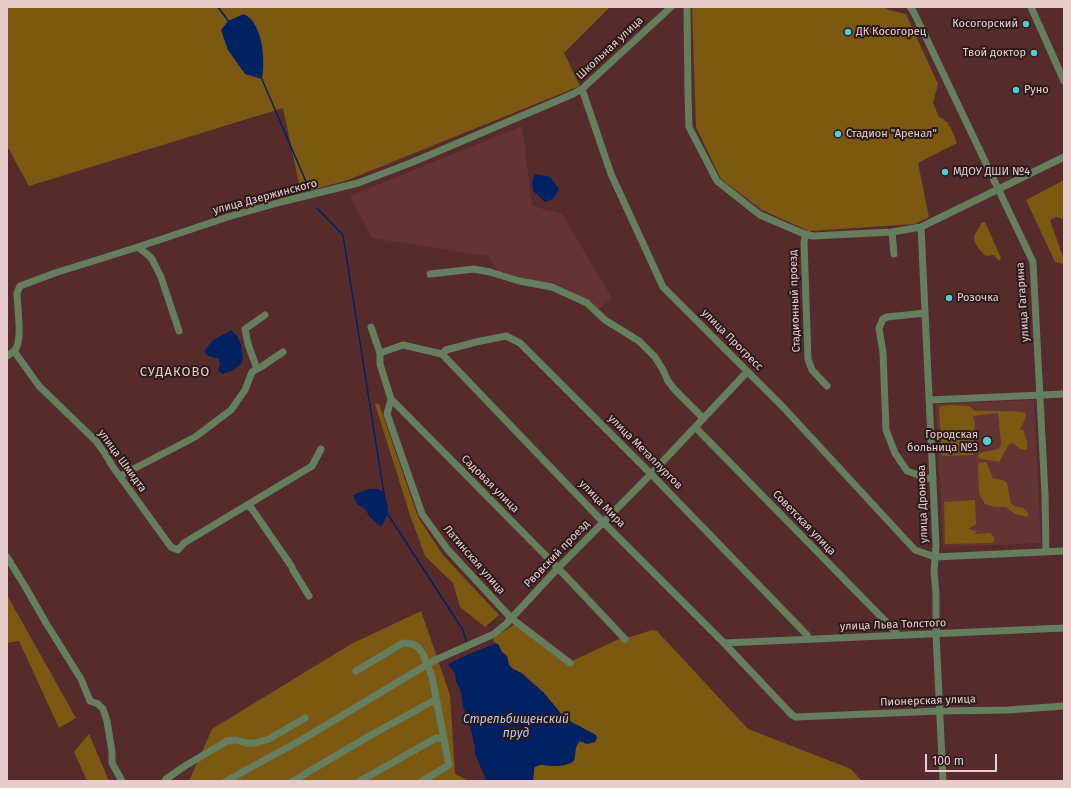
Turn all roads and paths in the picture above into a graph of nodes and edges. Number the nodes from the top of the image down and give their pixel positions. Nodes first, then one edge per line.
1 (671, 7) edge
2 (688, 7) edge
3 (910, 7) edge
4 (1031, 7) edge
5 (1064, 81) edge
6 (582, 90) junction
7 (1064, 156) edge
8 (998, 189) junction
9 (921, 227) junction
10 (892, 232) junction
11 (806, 234) junction
12 (138, 247) junction
13 (894, 254) dead end
14 (430, 274) dead end
15 (925, 314) junction
16 (265, 315) dead end
17 (371, 327) dead end
18 (179, 331) dead end
19 (14, 351) junction
20 (283, 352) dead end
21 (380, 353) junction
22 (442, 354) junction
23 (7, 356) edge
24 (257, 369) junction
25 (747, 372) junction
26 (827, 386) dead end
27 (1064, 394) edge
28 (1040, 395) junction
29 (391, 399) junction
30 (929, 400) junction
31 (703, 418) junction
32 (695, 427) junction
33 (321, 449) dead end
34 (651, 474) junction
35 (120, 476) junction
36 (933, 480) junction
37 (247, 505) junction
38 (603, 522) junction
39 (1064, 551) edge
40 (1046, 552) junction
41 (7, 557) edge
42 (935, 558) junction
43 (558, 568) junction
44 (309, 596) dead end
45 (511, 618) junction
46 (1064, 628) edge
47 (936, 634) junction
48 (896, 635) junction
49 (625, 639) dead end
50 (809, 640) junction
51 (724, 643) junction
52 (430, 663) junction
53 (570, 663) dead end
54 (356, 671) dead end
55 (436, 698) junction
56 (1064, 706) edge
57 (939, 711) junction
58 (792, 715) joint
59 (305, 718) dead end
60 (444, 739) junction
61 (122, 781) edge
62 (165, 781) edge
63 (226, 781) edge
64 (293, 781) edge
65 (360, 781) edge
66 (422, 781) edge
67 (943, 781) edge

1 - 6 street, Школьная улица
2 - 11 street
3 - 8 street, улица Гагарина
4 - 5 street
6 - 12 street, улица Дзержинского
6 - 25 street, улица Прогресс
7 - 8 street
8 - 9 street
8 - 28 street, улица Гагарина
9 - 10 street
9 - 15 street, улица Дронова
10 - 11 street
10 - 13 street
11 - 26 street, Стадионный проезд
12 - 18 street
12 - 19 street, улица Дзержинского
14 - 31 street
15 - 30 street, улица Дронова
15 - 36 street
16 - 24 street
17 - 21 street, Садовая улица
19 - 23 street
19 - 35 street, улица Шмидта
20 - 24 street
21 - 22 street
21 - 29 street, Садовая улица
22 - 34 street, улица Металлургов
22 - 38 street, улица Мира
24 - 35 street
25 - 31 street, Рвовский проезд
25 - 42 street, улица Прогресс
27 - 28 street
28 - 30 street
28 - 40 street, улица Гагарина
29 - 43 street, Садовая улица
29 - 45 street, Латинская улица
30 - 36 street, улица Дронова
31 - 32 street, Рвовский проезд
32 - 34 street, Рвовский проезд
32 - 48 street, Советская улица
33 - 37 street
34 - 38 street, Рвовский проезд
34 - 50 street, улица Металлургов
35 - 37 street, улица Шмидта
36 - 42 street, улица Дронова
37 - 44 street
38 - 43 street, Рвовский проезд
38 - 51 street, улица Мира
39 - 40 street
40 - 42 street
41 - 61 street
42 - 47 street, улица Дронова
43 - 45 street, Рвовский проезд
43 - 49 street, Садовая улица
45 - 52 street, Рвовский проезд
45 - 53 street, Латинская улица
46 - 47 street, улица Льва Толстого
47 - 48 street, улица Льва Толстого
47 - 57 street, улица Дронова
48 - 50 street, улица Льва Толстого
50 - 51 street, улица Льва Толстого
51 - 58 street, улица Мира
52 - 54 street
52 - 55 street
52 - 63 street, Рвовский проезд
55 - 60 street
55 - 64 street
56 - 57 street, Пионерская улица
57 - 58 street, Пионерская улица
57 - 67 street, улица Дронова
59 - 62 street
60 - 65 street
60 - 66 street

